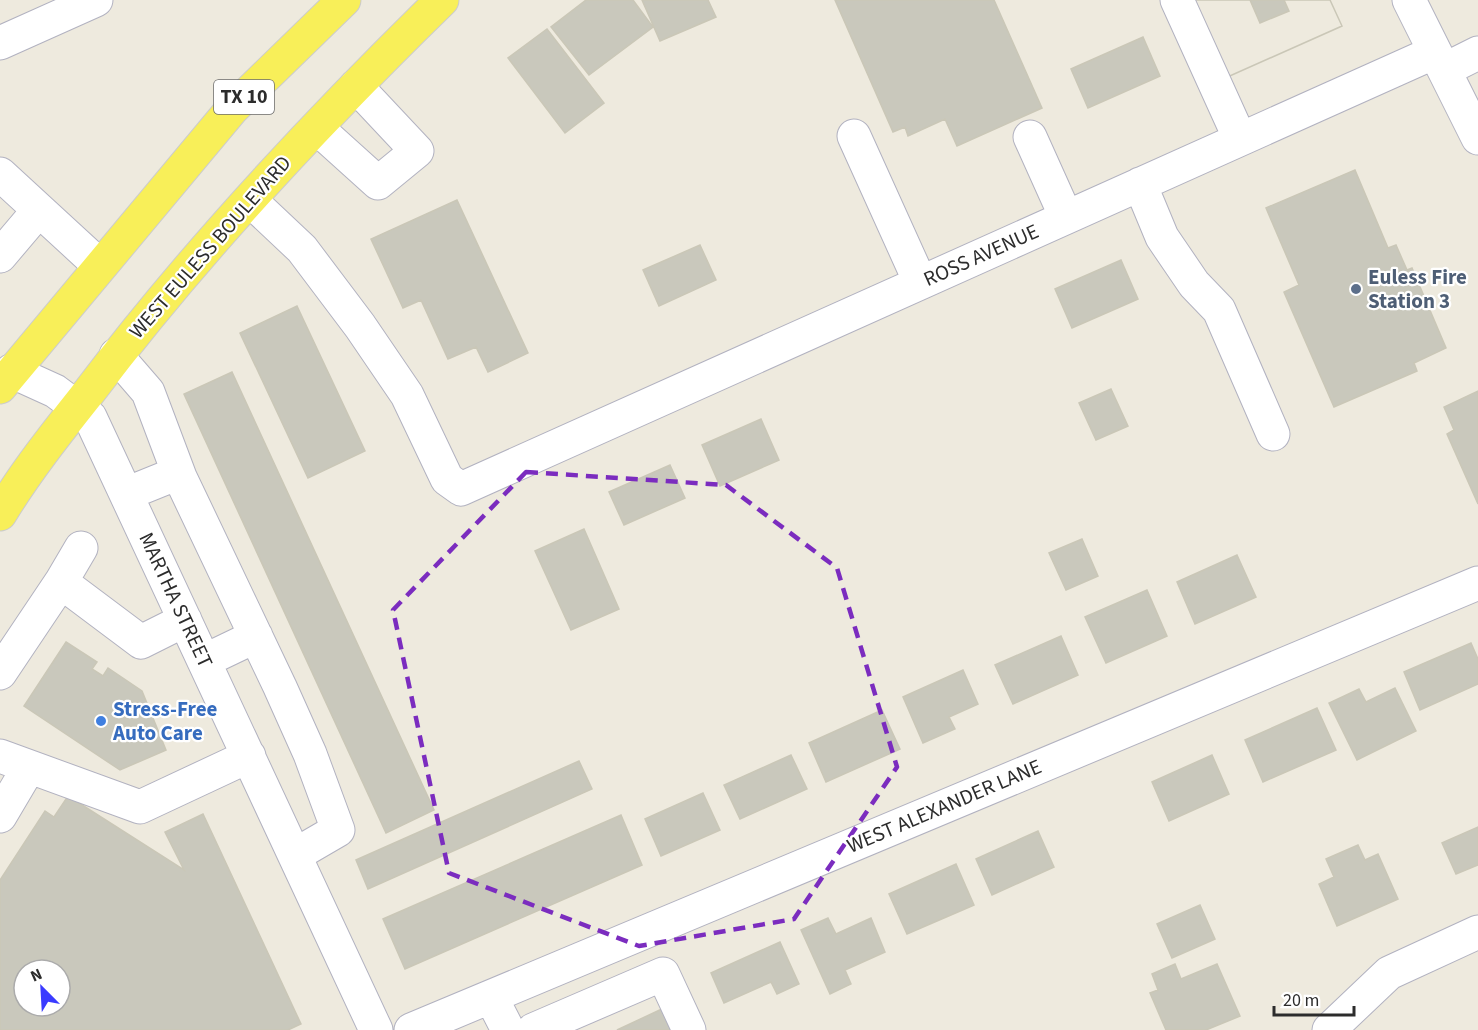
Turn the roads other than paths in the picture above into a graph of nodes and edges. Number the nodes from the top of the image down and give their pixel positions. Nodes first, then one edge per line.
1 (96, 0) edge
2 (344, 0) edge
3 (442, 0) edge
4 (1177, 0) edge
5 (1409, 0) edge
6 (0, 43) edge
7 (1478, 54) edge
8 (1440, 61) junction
9 (356, 86) junction
10 (317, 128) junction
11 (854, 136) dead end
12 (1030, 137) dead end
13 (1478, 138) edge
14 (1240, 139) junction
15 (0, 174) edge
16 (1140, 184) junction
17 (250, 200) junction
18 (39, 210) junction
19 (1066, 217) junction
20 (0, 256) edge
21 (100, 266) junction
22 (920, 282) junction
23 (117, 355) junction
24 (5, 376) edge
25 (78, 406) junction
26 (1273, 434) dead end
27 (178, 473) junction
28 (126, 494) junction
29 (0, 513) edge
30 (81, 548) dead end
31 (61, 582) junction
32 (1478, 583) edge
33 (185, 620) junction
34 (256, 636) junction
35 (204, 661) junction
36 (0, 673) edge
37 (249, 756) junction
38 (15, 762) edge
39 (0, 816) edge
40 (295, 855) junction
41 (644, 932) junction
42 (1478, 932) edge
43 (663, 974) junction
44 (491, 997) junction
45 (420, 1028) edge
46 (376, 1030) edge
47 (508, 1030) edge
48 (533, 1030) edge
49 (689, 1030) edge
50 (1329, 1030) edge

1 - 6 street
2 - 21 main road, TX 10
3 - 9 main road, WEST EULESS BOULEVARD
4 - 14 street
5 - 8 street
7 - 8 street, ROSS AVENUE
8 - 13 street
8 - 14 street, ROSS AVENUE
9 - 10 main road, WEST EULESS BOULEVARD
9 - 10 street
10 - 17 main road, WEST EULESS BOULEVARD
11 - 22 street
12 - 19 street
14 - 16 street, ROSS AVENUE
15 - 18 street
16 - 19 street, ROSS AVENUE
16 - 26 street
17 - 22 street, ROSS AVENUE
17 - 23 main road, WEST EULESS BOULEVARD
18 - 20 street
18 - 21 street
19 - 22 street, ROSS AVENUE
21 - 24 main road, TX 10
23 - 25 main road, WEST EULESS BOULEVARD
23 - 27 street
24 - 25 street, MARTHA STREET
25 - 28 street, MARTHA STREET
25 - 29 main road, WEST EULESS BOULEVARD
27 - 28 street
27 - 34 street
28 - 33 street, MARTHA STREET
30 - 31 street
31 - 33 street
31 - 36 street
32 - 41 street, WEST ALEXANDER LANE
33 - 35 street, MARTHA STREET
34 - 35 street
34 - 40 street
35 - 37 street, MARTHA STREET
37 - 38 street
37 - 40 street, MARTHA STREET
38 - 39 street
40 - 46 street, MARTHA STREET
41 - 43 street
41 - 44 street, WEST ALEXANDER LANE
42 - 50 street
43 - 48 street
43 - 49 street
44 - 45 street, WEST ALEXANDER LANE
44 - 47 street

